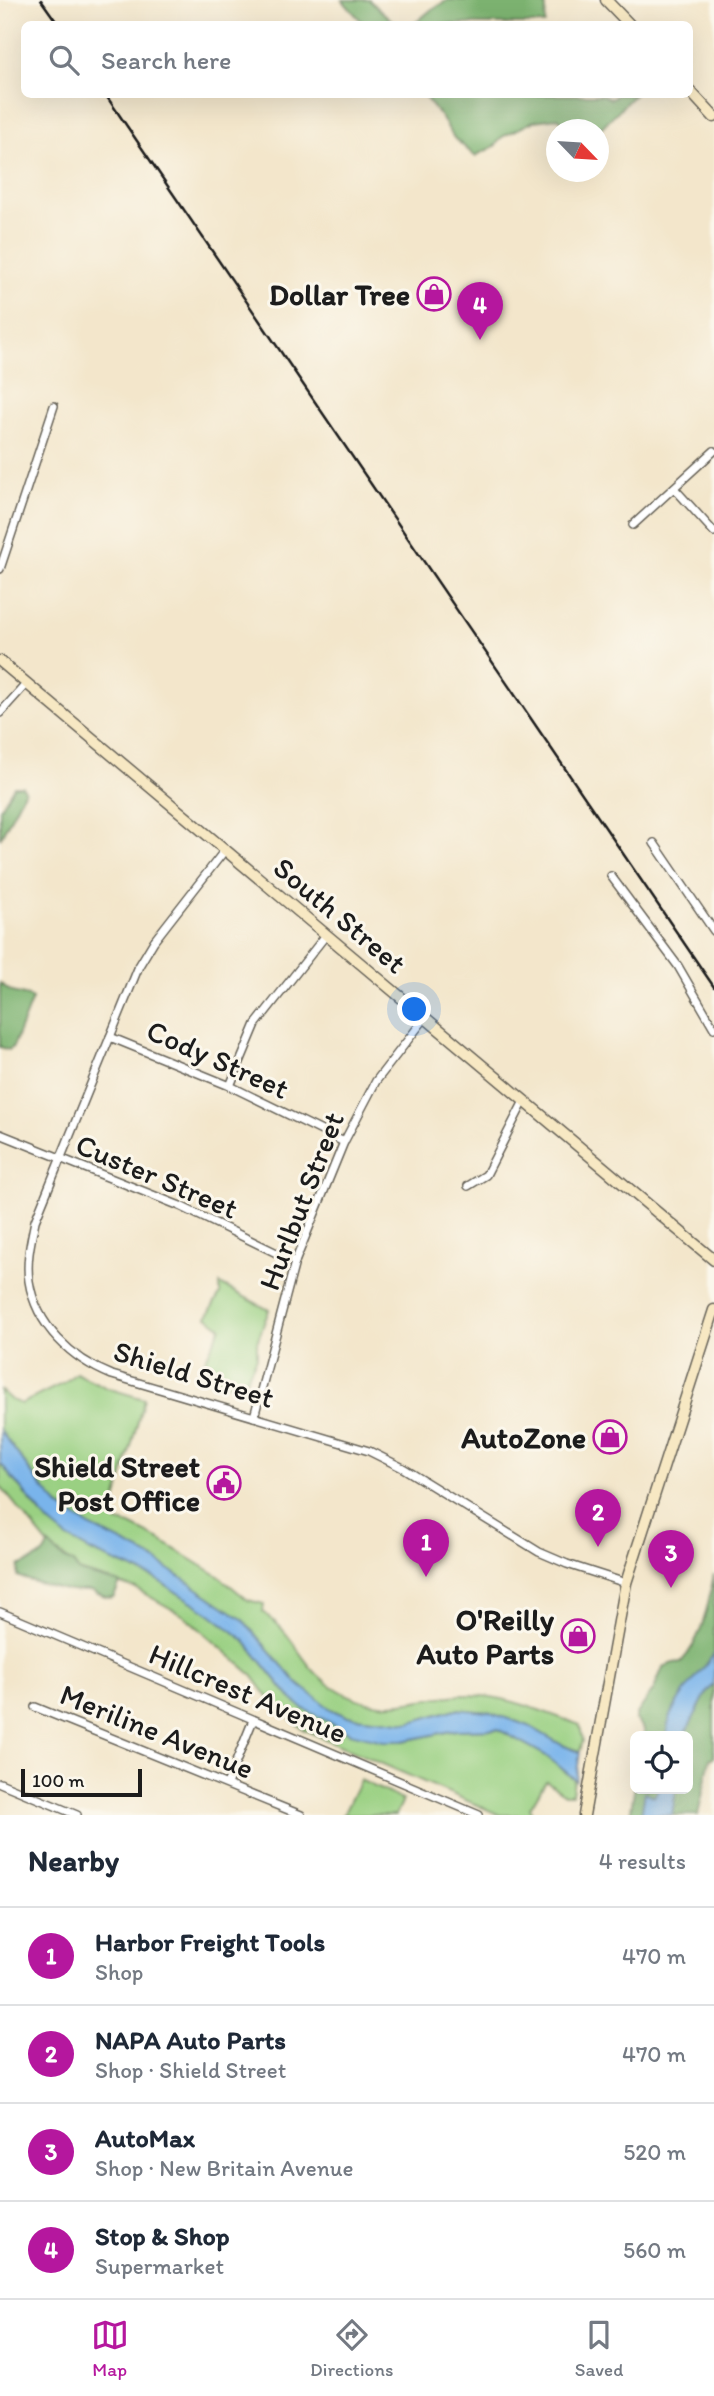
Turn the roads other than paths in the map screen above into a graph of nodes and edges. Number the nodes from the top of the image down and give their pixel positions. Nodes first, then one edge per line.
1 (606, 0) edge
2 (626, 21) edge
3 (693, 94) edge
4 (714, 117) edge
5 (54, 406) dead end
6 (714, 451) edge
7 (674, 488) junction
8 (633, 525) dead end
9 (714, 532) edge
10 (0, 569) edge
11 (0, 661) edge
12 (27, 683) junction
13 (0, 713) edge
14 (654, 843) dead end
15 (225, 850) junction
16 (611, 876) dead end
17 (714, 931) edge
18 (326, 935) junction
19 (425, 1018) junction
20 (714, 1028) edge
21 (110, 1037) junction
22 (230, 1086) junction
23 (524, 1101) junction
24 (0, 1134) edge
25 (344, 1142) junction
26 (60, 1159) junction
27 (468, 1186) dead end
28 (714, 1260) edge
29 (295, 1262) junction
30 (714, 1310) edge
31 (254, 1417) junction
32 (626, 1583) junction
33 (0, 1612) edge
34 (35, 1707) dead end
35 (253, 1720) junction
36 (0, 1783) edge
37 (227, 1784) junction
38 (77, 1815) edge
39 (301, 1815) edge
40 (479, 1815) edge
41 (584, 1815) edge

1 - 2 street
3 - 4 street
5 - 10 street
6 - 7 street
7 - 8 street
7 - 9 street
11 - 12 street, South Street
12 - 13 street
12 - 15 street, South Street
14 - 17 street
15 - 18 street, South Street
15 - 21 street, Shield Street
16 - 20 street
18 - 19 street, South Street
18 - 22 street
19 - 23 street, South Street
19 - 25 street, Hurlbut Street
21 - 22 street, Cody Street
21 - 26 street, Shield Street
22 - 25 street, Cody Street
23 - 27 street
23 - 28 street, South Street
24 - 26 street, Custer Street
25 - 29 street, Hurlbut Street
26 - 29 street, Custer Street
26 - 31 street, Shield Street
29 - 31 street, Hurlbut Street
30 - 32 street
31 - 32 street, Shield Street
32 - 41 street
33 - 35 street, Hillcrest Avenue
34 - 37 street, Meriline Avenue
35 - 37 street
35 - 40 street, Hillcrest Avenue
36 - 38 street
37 - 39 street, Meriline Avenue

